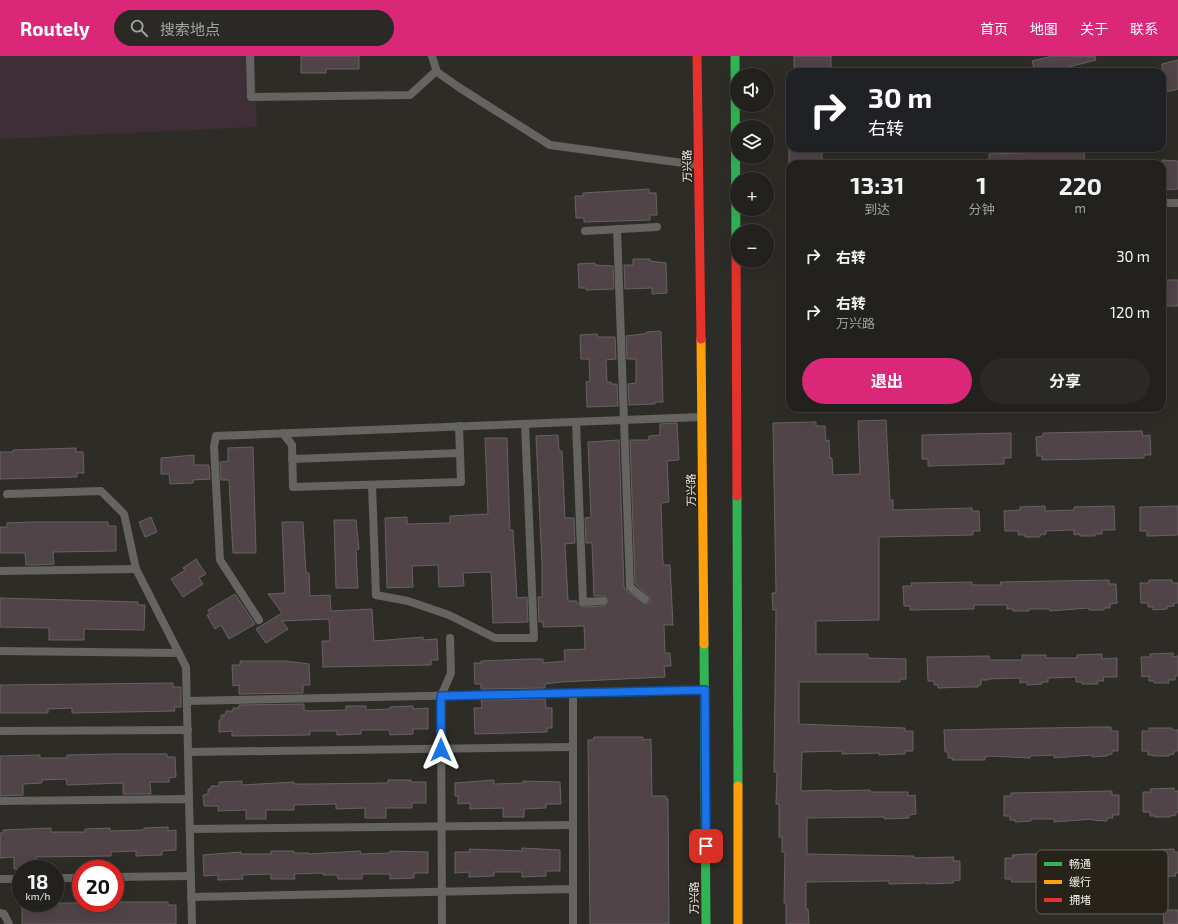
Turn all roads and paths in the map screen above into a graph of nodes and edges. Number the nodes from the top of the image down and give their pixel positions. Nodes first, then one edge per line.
1 (250, 56) edge
2 (432, 56) edge
3 (697, 56) edge
4 (735, 56) edge
5 (434, 72) dead end
6 (699, 165) junction
7 (1166, 203) edge
8 (1178, 203) edge
9 (657, 227) dead end
10 (617, 229) junction
11 (585, 231) dead end
12 (702, 417) junction
13 (625, 420) junction
14 (576, 422) junction
15 (526, 424) junction
16 (459, 426) junction
17 (283, 433) junction
18 (460, 453) junction
19 (292, 458) junction
20 (372, 484) junction
21 (7, 494) dead end
22 (136, 569) junction
23 (0, 571) edge
24 (645, 599) dead end
25 (603, 601) dead end
26 (259, 620) dead end
27 (450, 638) dead end
28 (0, 651) edge
29 (179, 653) junction
30 (705, 690) junction
31 (573, 693) junction
32 (441, 696) junction
33 (187, 701) junction
34 (188, 730) junction
35 (0, 731) edge
36 (573, 747) junction
37 (441, 750) junction
38 (188, 752) junction
39 (189, 799) junction
40 (0, 801) edge
41 (573, 825) junction
42 (442, 826) junction
43 (190, 829) junction
44 (191, 876) junction
45 (124, 877) edge
46 (0, 879) edge
47 (12, 879) edge
48 (573, 889) junction
49 (442, 892) junction
50 (191, 897) junction
51 (0, 913) edge
52 (9, 924) edge
53 (192, 924) edge
54 (442, 924) edge
55 (573, 924) edge
56 (706, 924) edge
57 (738, 924) edge

1 - 5 lane
2 - 6 lane
3 - 6 main road, 万兴路
4 - 57 main road
6 - 12 main road, 万兴路
7 - 8 lane
9 - 10 lane
10 - 11 lane
10 - 13 lane
12 - 13 lane
12 - 30 main road, 万兴路
13 - 14 lane
13 - 24 lane
14 - 15 lane
14 - 25 lane
15 - 16 lane
15 - 20 lane
16 - 17 lane
16 - 18 lane
17 - 19 lane
17 - 26 lane
18 - 19 lane
18 - 20 lane
19 - 20 lane
21 - 22 lane
22 - 23 lane
22 - 29 lane
27 - 32 lane
28 - 29 lane
29 - 33 lane
30 - 31 lane
30 - 56 main road, 万兴路
31 - 32 lane
31 - 36 lane
32 - 33 lane
32 - 37 lane
33 - 34 lane
34 - 35 lane
34 - 38 lane
36 - 37 lane
36 - 41 lane
37 - 38 lane
37 - 42 lane
38 - 39 lane
39 - 40 lane
39 - 43 lane
41 - 42 lane
41 - 48 lane
42 - 43 lane
42 - 49 lane
43 - 44 lane
44 - 45 lane
44 - 50 lane
46 - 47 lane
48 - 49 lane
48 - 55 lane
49 - 50 lane
49 - 54 lane
50 - 53 lane
51 - 52 lane

